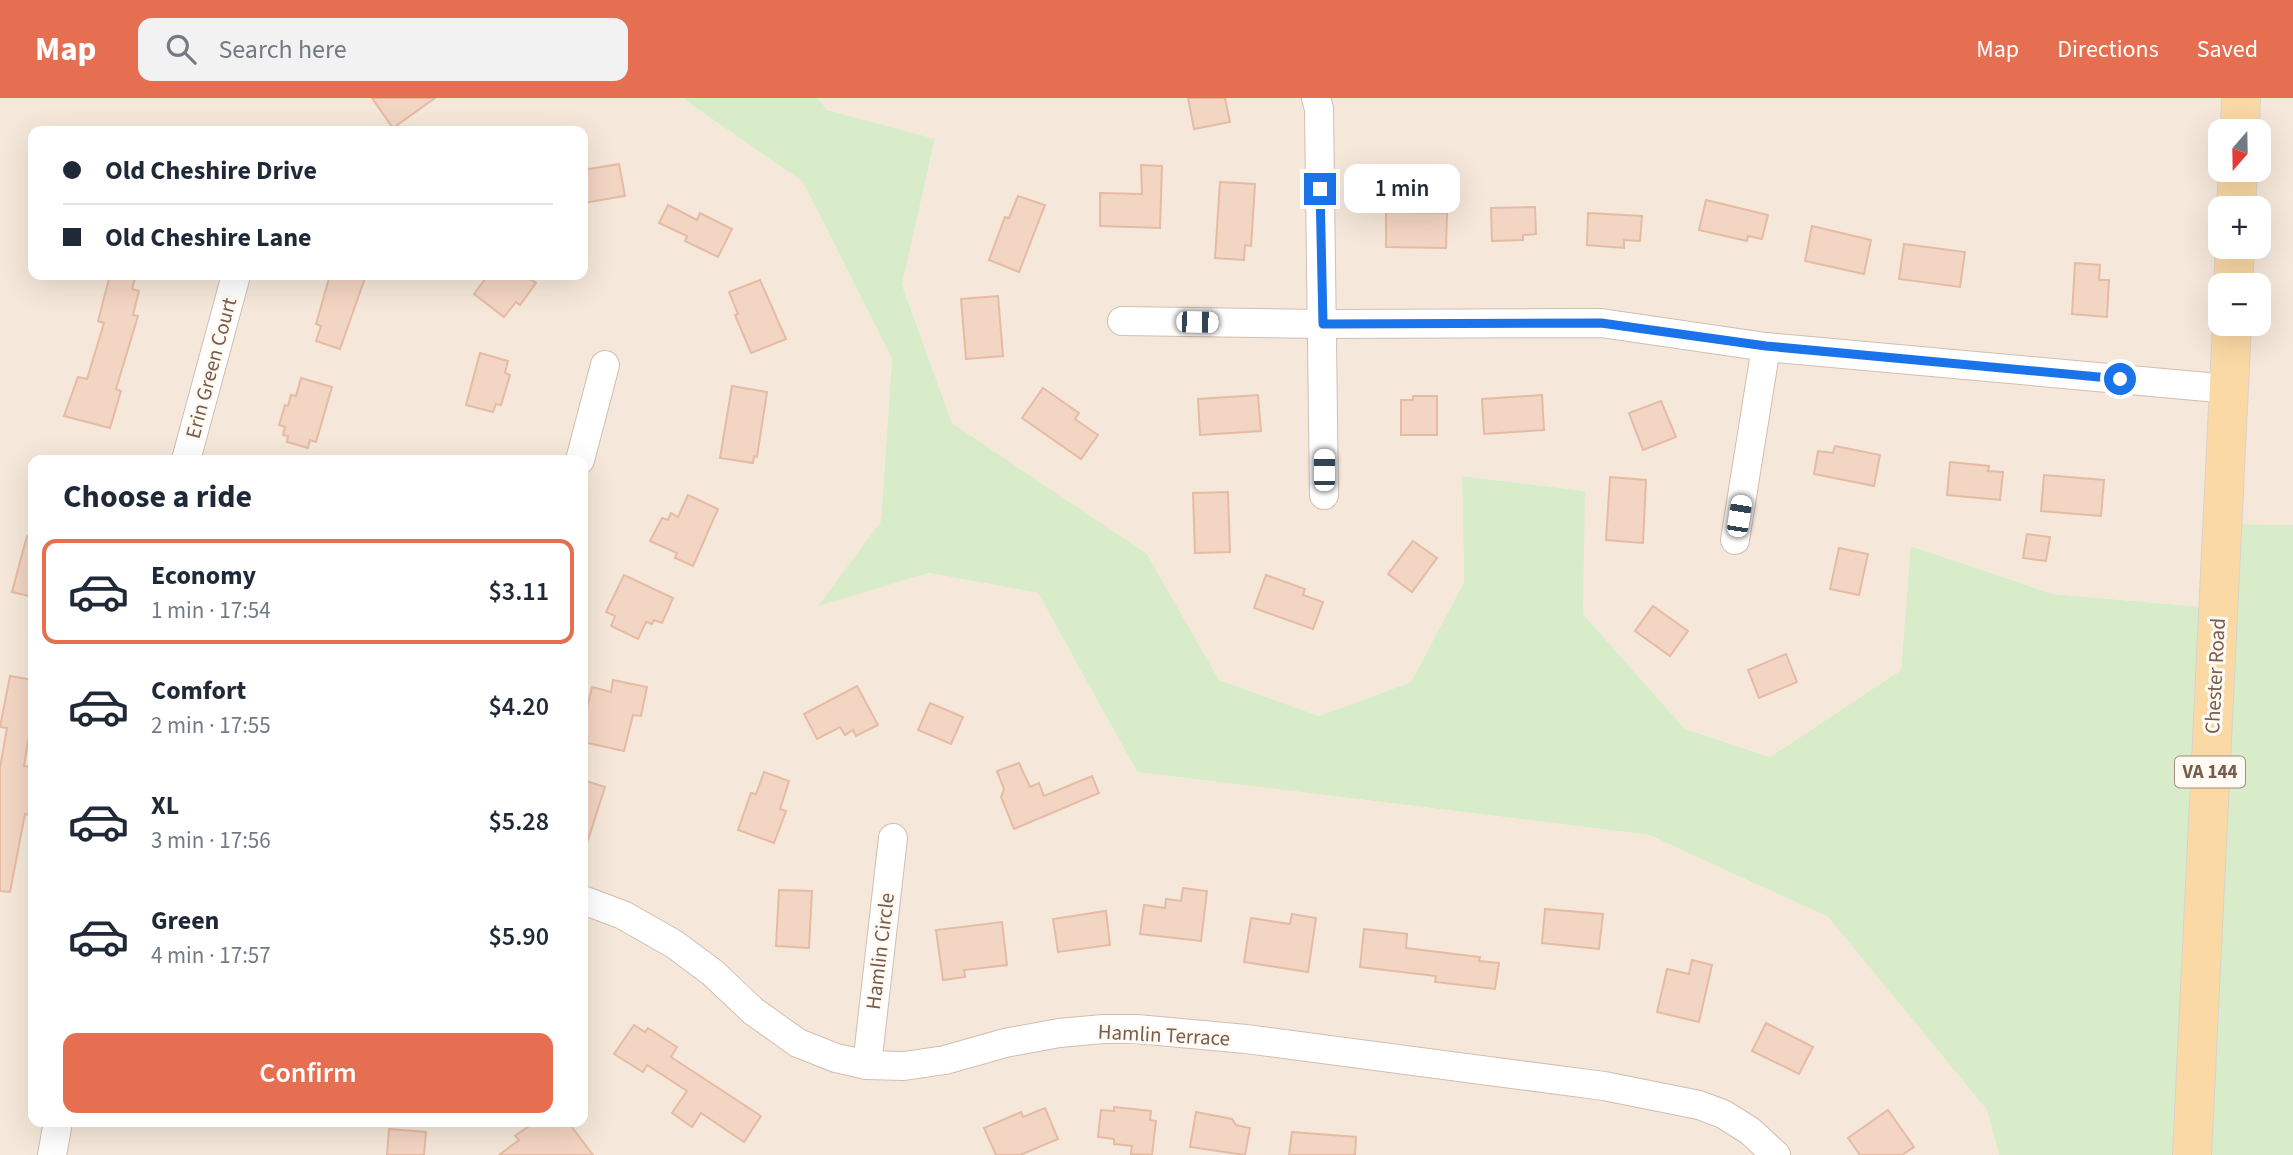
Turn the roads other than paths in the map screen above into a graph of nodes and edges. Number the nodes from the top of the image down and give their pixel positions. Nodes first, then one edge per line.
1 (1316, 98) edge
2 (2241, 98) edge
3 (2240, 119) edge
4 (235, 280) edge
5 (1122, 321) dead end
6 (1323, 324) junction
7 (2231, 336) edge
8 (1766, 346) junction
9 (605, 365) dead end
10 (2229, 389) junction
11 (187, 455) edge
12 (581, 455) edge
13 (1324, 495) dead end
14 (1735, 540) dead end
15 (893, 838) dead end
16 (588, 903) edge
17 (867, 1065) junction
18 (57, 1127) edge
19 (52, 1155) edge
20 (1776, 1155) edge
21 (2192, 1155) edge

1 - 6 street
2 - 3 main road
4 - 11 street, Erin Green Court
5 - 6 street
6 - 8 street
6 - 13 street
7 - 10 main road, Chester Road / VA 144
8 - 10 street
8 - 14 street
9 - 12 street
10 - 21 main road, Chester Road / VA 144
15 - 17 street, Hamlin Circle
16 - 17 street, Hamlin Terrace
17 - 20 street, Hamlin Terrace
18 - 19 street

